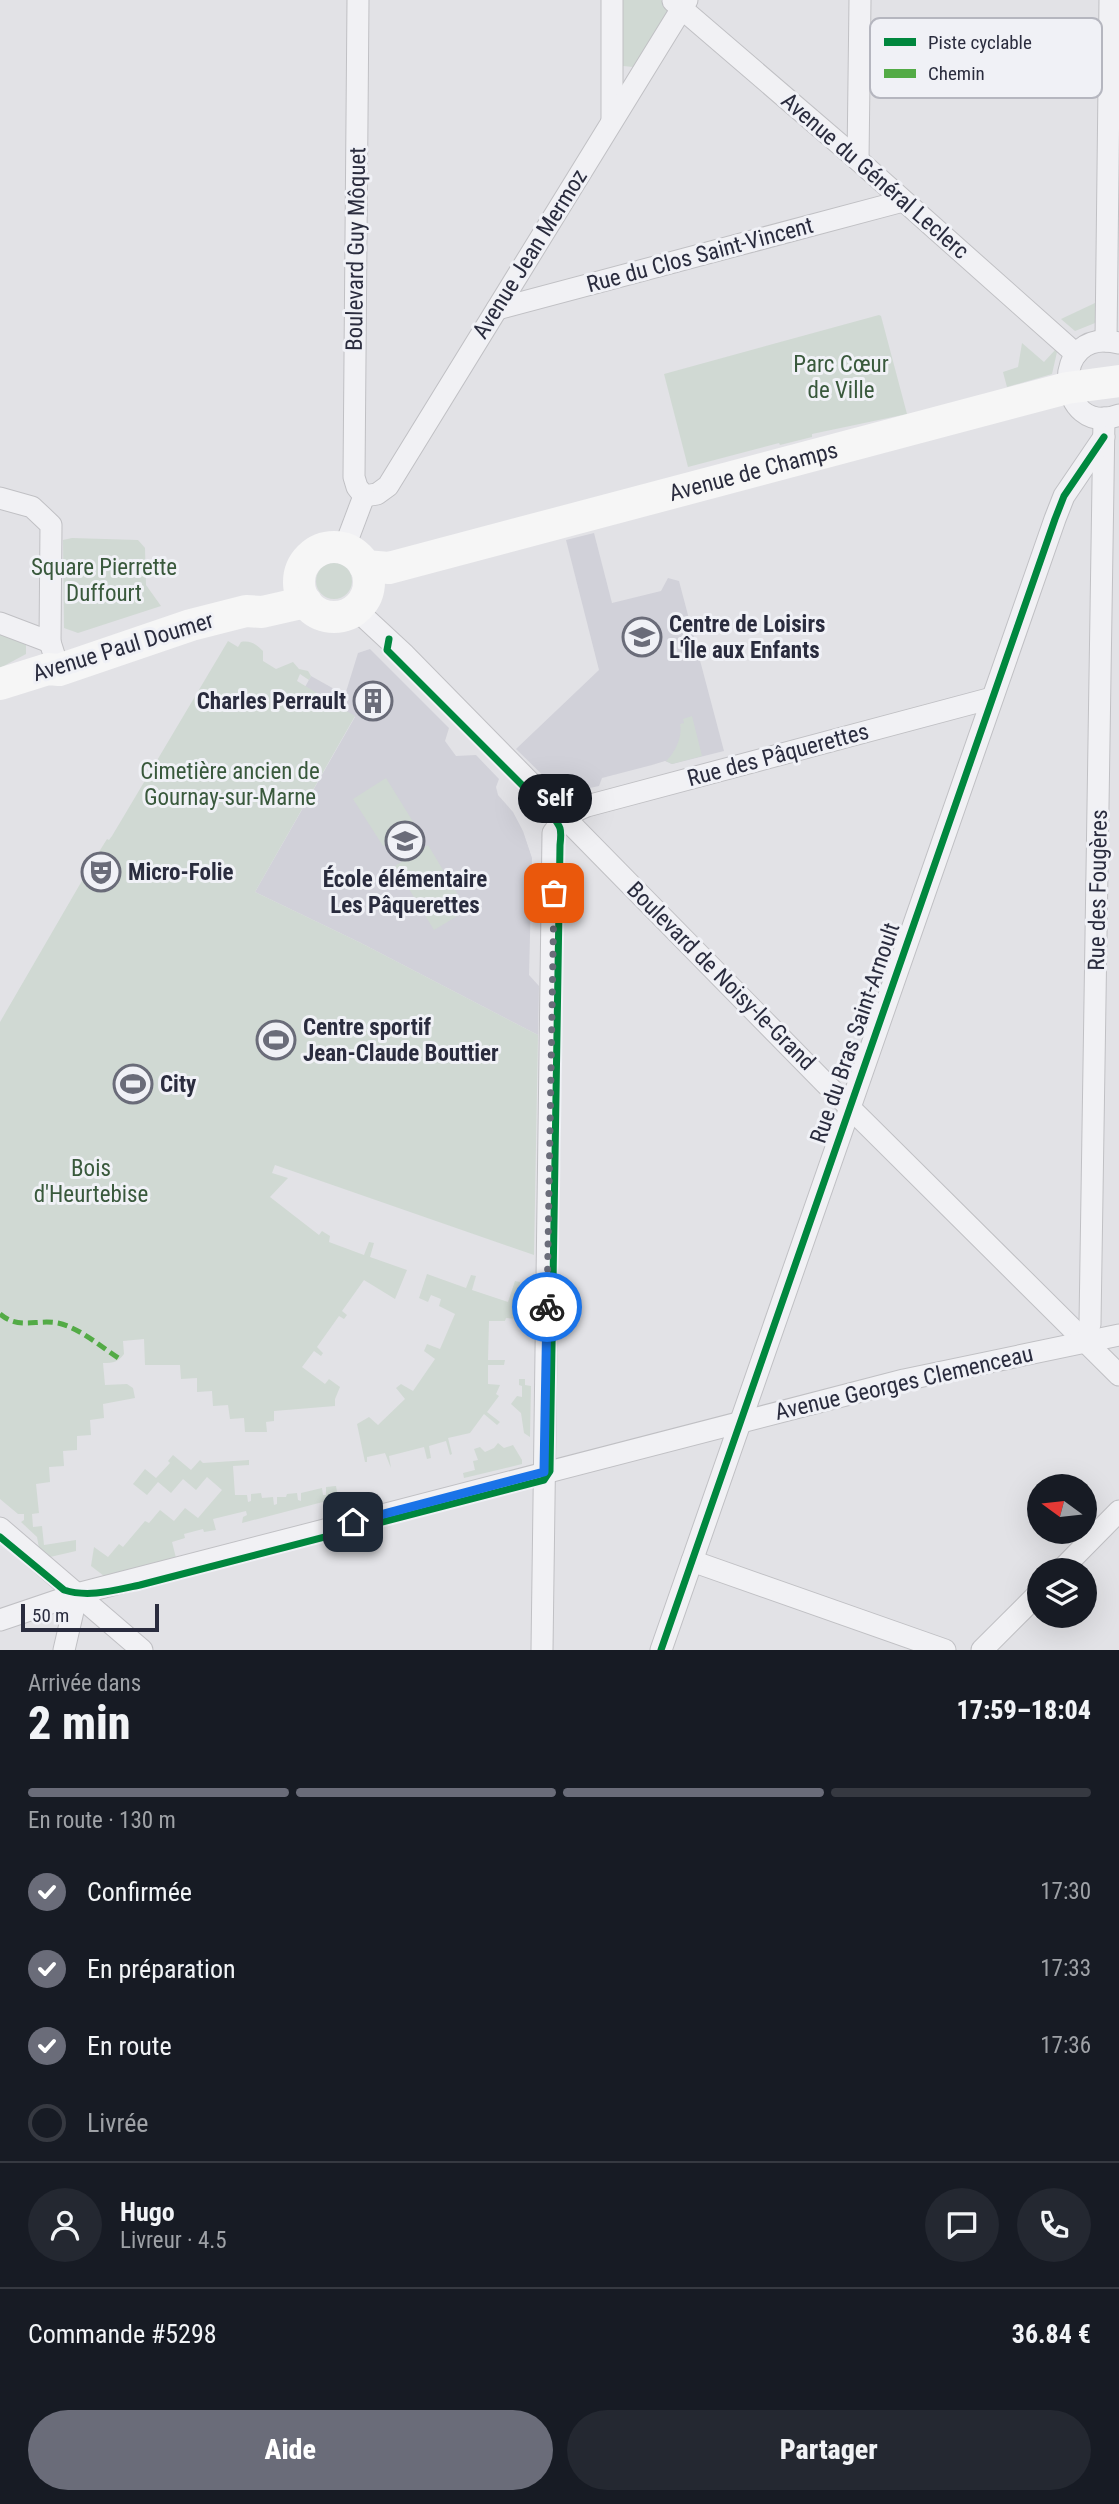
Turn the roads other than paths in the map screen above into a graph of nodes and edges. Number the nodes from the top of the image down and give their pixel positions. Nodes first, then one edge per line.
1 (358, 0) edge
2 (612, 0) edge
3 (860, 0) edge
4 (1110, 0) edge
5 (680, 3) edge
6 (612, 121) junction
7 (858, 160) junction
8 (903, 201) junction
9 (497, 309) junction
10 (1113, 342) edge
11 (1076, 354) junction
12 (1119, 381) edge
13 (1068, 388) junction
14 (1109, 423) edge
15 (364, 496) junction
16 (0, 498) edge
17 (367, 566) junction
18 (303, 592) junction
19 (349, 613) junction
20 (0, 624) edge
21 (54, 656) junction
22 (0, 684) edge
23 (992, 698) junction
24 (0, 703) edge
25 (565, 818) junction
26 (850, 1106) junction
27 (1119, 1335) edge
28 (1084, 1341) junction
29 (1119, 1376) edge
30 (740, 1423) junction
31 (544, 1472) junction
32 (1119, 1511) edge
33 (0, 1528) edge
34 (1073, 1558) edge
35 (692, 1561) junction
36 (77, 1594) junction
37 (1027, 1605) edge
38 (0, 1620) edge
39 (64, 1650) edge
40 (142, 1650) edge
41 (542, 1650) edge
42 (661, 1650) edge
43 (945, 1650) edge
44 (982, 1650) edge

1 - 15 street, Boulevard Guy Môquet
2 - 6 street
3 - 7 street
4 - 10 street
5 - 6 street, Avenue Jean Mermoz
5 - 7 street, Avenue du Général Leclerc
6 - 9 street, Avenue Jean Mermoz
7 - 8 street, Avenue du Général Leclerc
8 - 9 street, Rue du Clos Saint-Vincent
8 - 11 street, Avenue du Général Leclerc
9 - 15 street, Avenue Jean Mermoz
10 - 11 street
11 - 13 street
12 - 13 main road, Avenue de Champs
13 - 14 street
13 - 17 main road, Avenue de Champs
14 - 23 street, Rue du Bras Saint-Arnoult
14 - 28 street, Rue des Fougères
15 - 17 street
16 - 21 street
17 - 18 main road
17 - 19 main road
18 - 19 main road
18 - 21 main road, Avenue Paul Doumer
19 - 25 street, Boulevard de Noisy-le-Grand
20 - 21 street
21 - 22 main road, Avenue Paul Doumer
21 - 24 main road
23 - 25 street, Rue des Pâquerettes
23 - 26 street, Rue du Bras Saint-Arnoult
25 - 26 street, Boulevard de Noisy-le-Grand
25 - 31 street
26 - 28 street, Boulevard de Noisy-le-Grand
26 - 30 street, Rue du Bras Saint-Arnoult
27 - 28 street, Avenue Georges Clemenceau
28 - 29 street, Boulevard de Noisy-le-Grand
28 - 30 street, Avenue Georges Clemenceau
30 - 31 street, Avenue Georges Clemenceau
30 - 35 street, Rue du Bras Saint-Arnoult
31 - 36 street, Avenue Georges Clemenceau
31 - 41 street
32 - 34 street
33 - 36 street
35 - 42 street, Rue du Bras Saint-Arnoult
35 - 43 street
36 - 38 street, Avenue Georges Clemenceau
36 - 39 street
36 - 40 street
37 - 44 street

